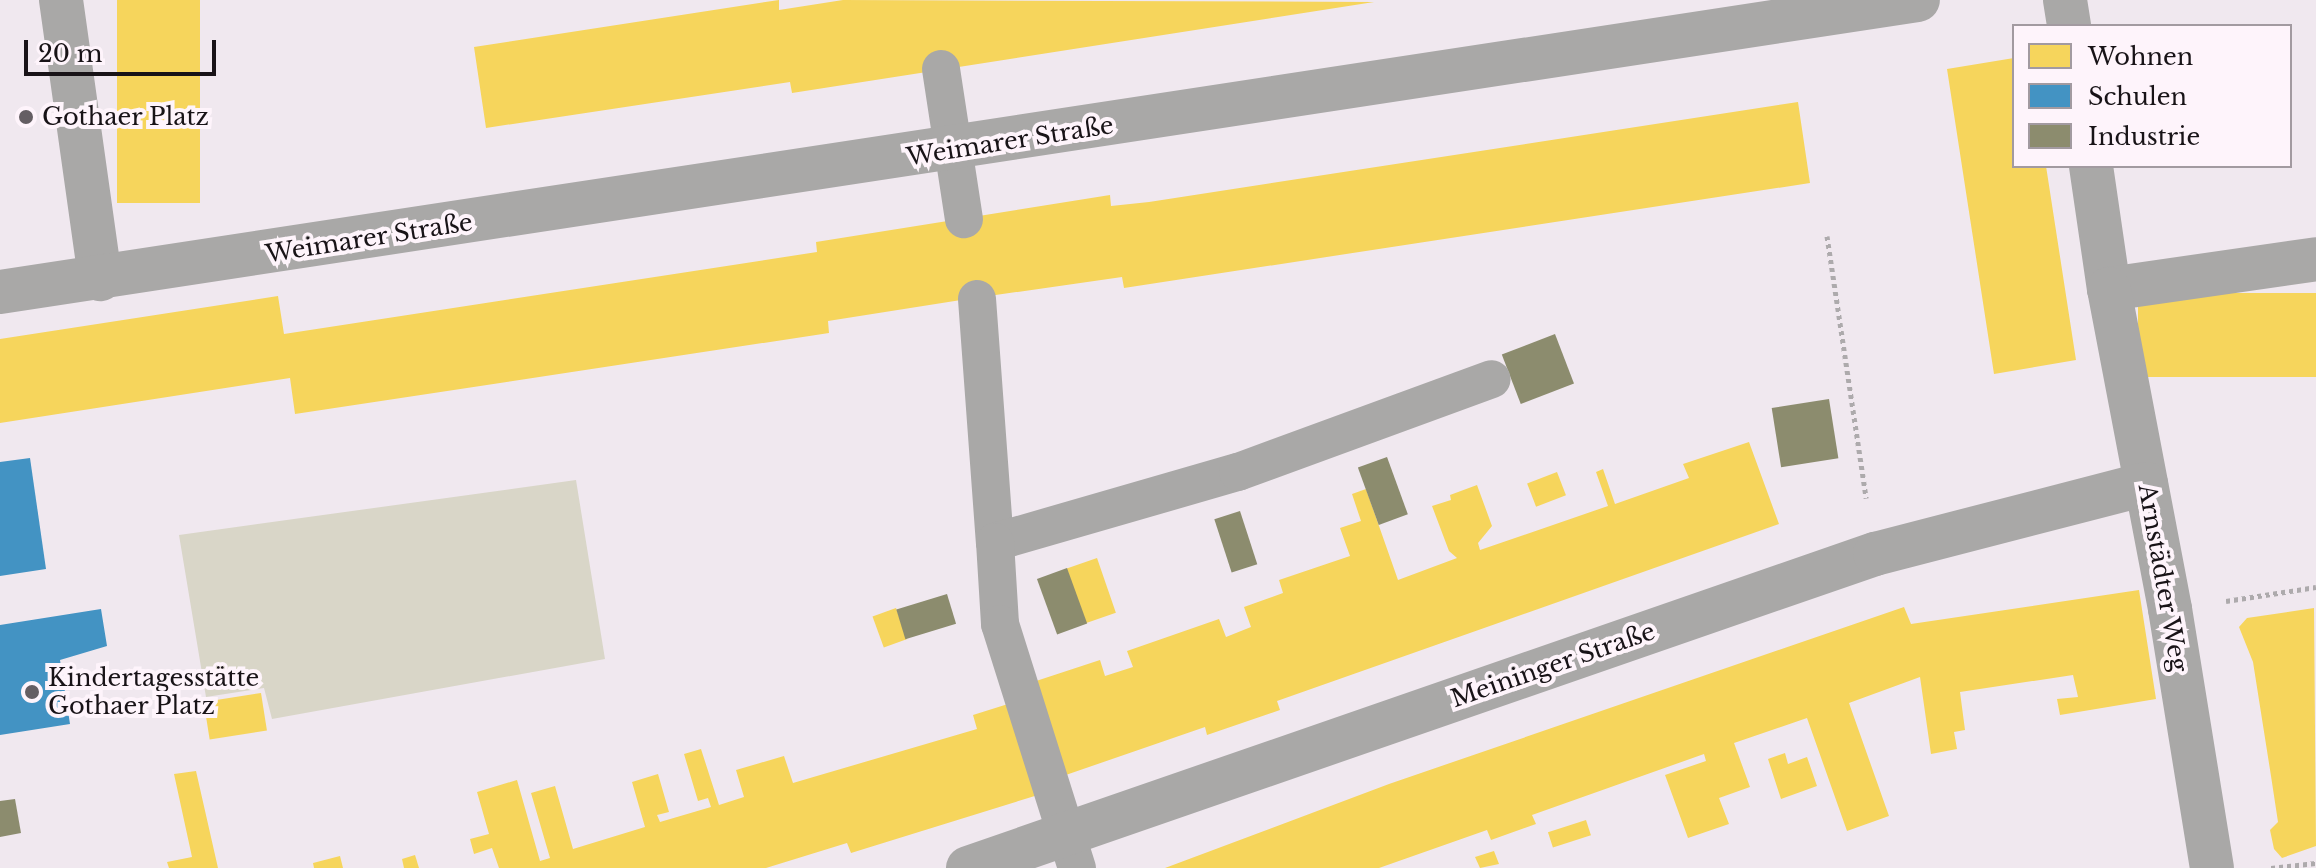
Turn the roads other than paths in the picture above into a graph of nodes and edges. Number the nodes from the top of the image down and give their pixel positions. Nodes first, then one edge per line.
1 (61, 0) edge
2 (1918, 0) edge
3 (2065, 0) edge
4 (1783, 9) edge
5 (2069, 24) edge
6 (941, 69) dead end
7 (955, 150) junction
8 (2091, 168) edge
9 (964, 219) dead end
10 (2316, 259) edge
11 (100, 279) junction
12 (2109, 289) junction
13 (0, 292) edge
14 (977, 299) dead end
15 (1492, 379) dead end
16 (2146, 484) junction
17 (995, 542) junction
18 (1072, 851) edge
19 (968, 868) edge
20 (2212, 868) edge

1 - 11 street
2 - 4 street, Weimarer Straße
3 - 5 street
4 - 7 street, Weimarer Straße
6 - 7 lane
7 - 9 lane
7 - 11 street, Weimarer Straße
8 - 12 street, Arnstädter Weg
10 - 12 street
11 - 13 street
12 - 16 street, Arnstädter Weg
14 - 17 lane
15 - 17 lane
16 - 18 street, Meininger Straße
16 - 20 street, Arnstädter Weg
17 - 18 lane
18 - 19 street, Meininger Straße

